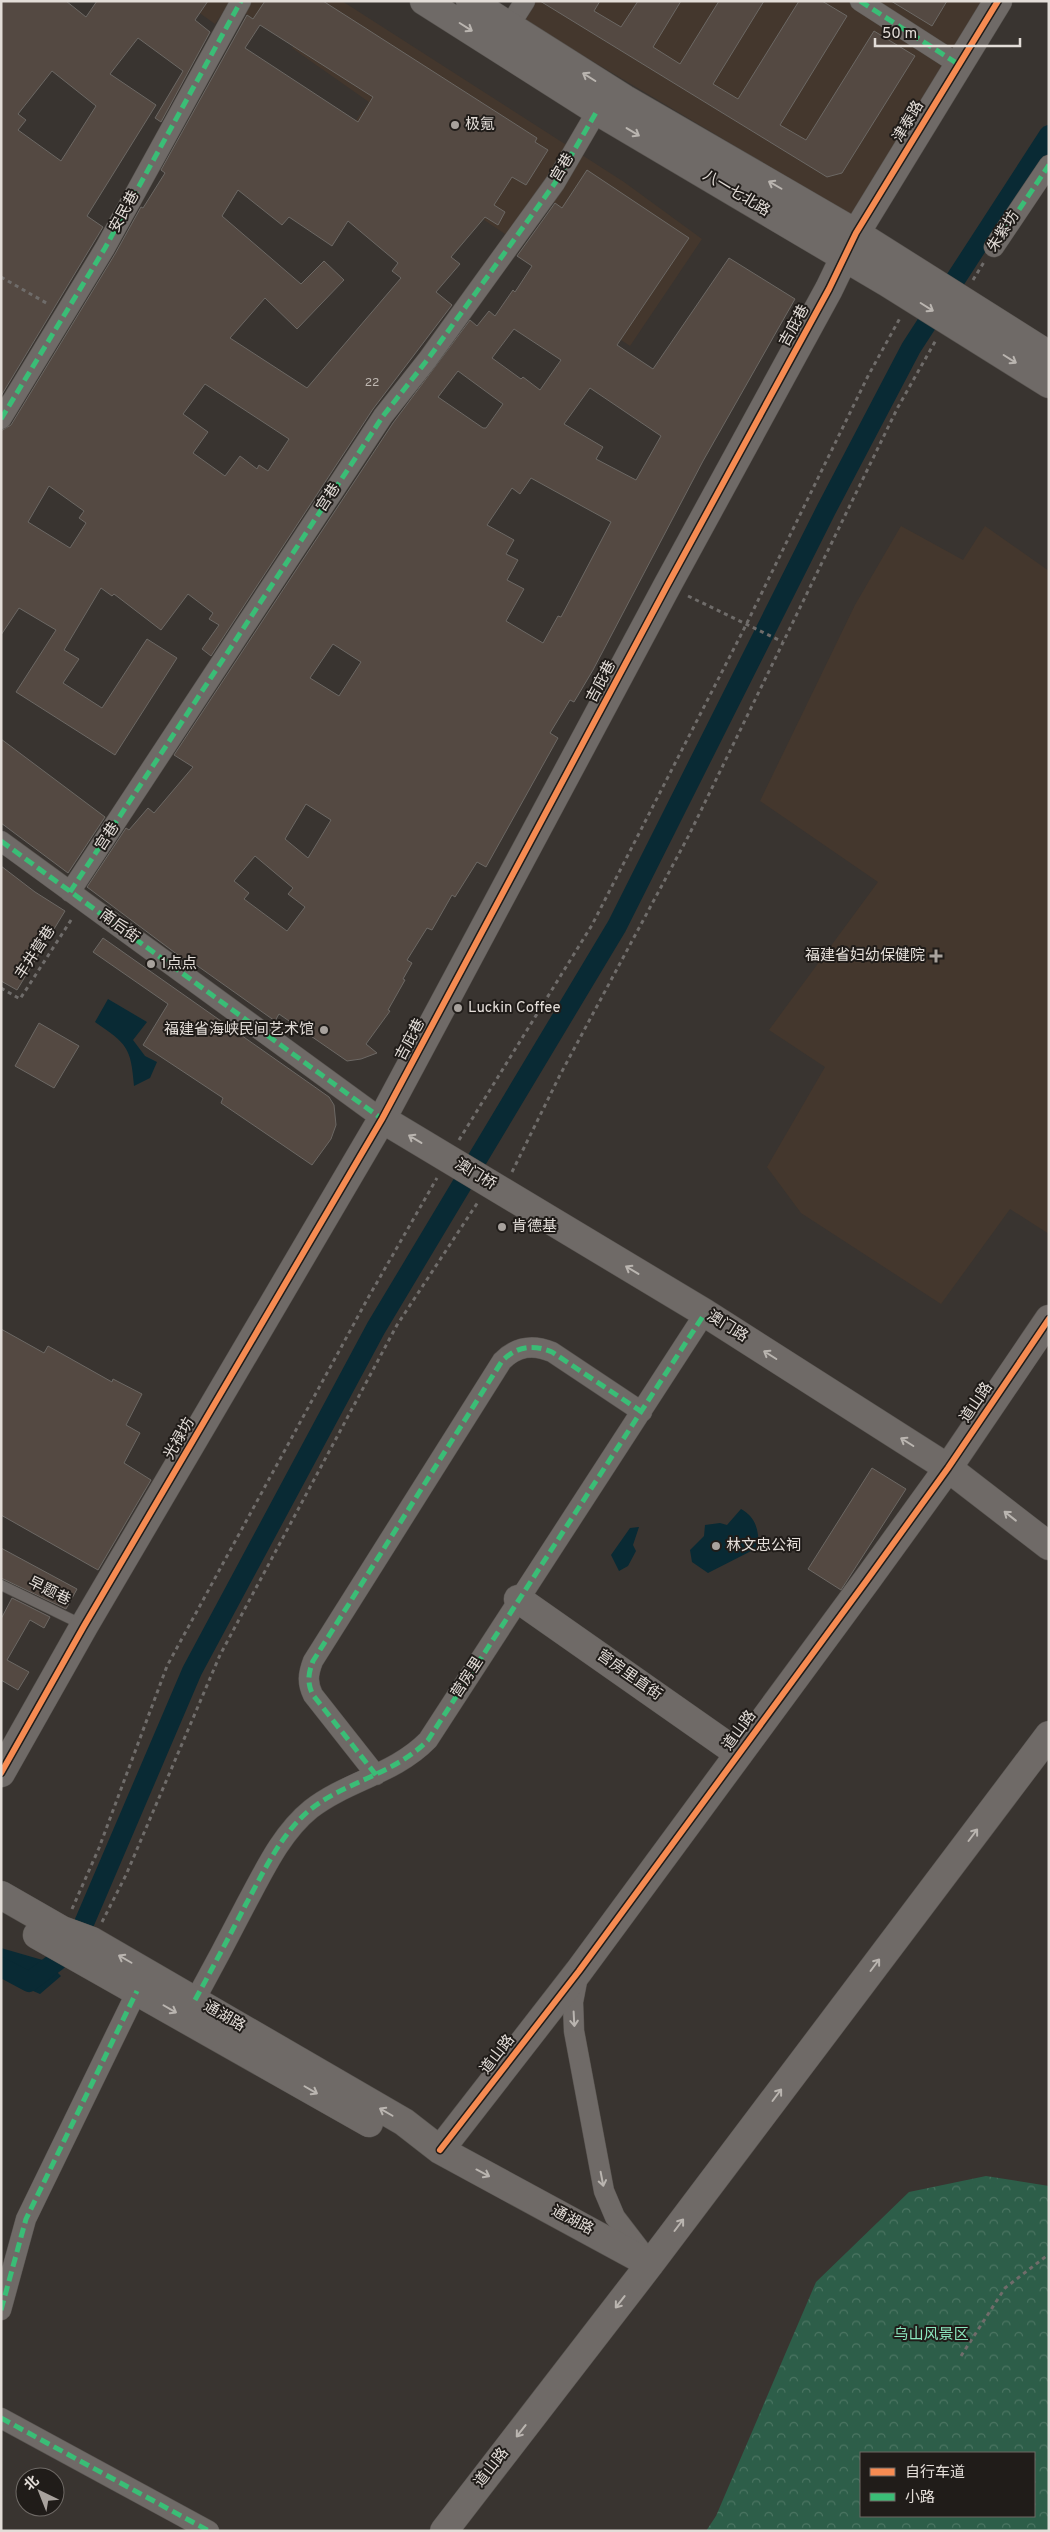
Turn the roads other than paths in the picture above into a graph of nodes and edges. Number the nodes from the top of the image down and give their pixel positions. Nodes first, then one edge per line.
1 (242, 1) edge
2 (424, 1) edge
3 (470, 1) edge
4 (525, 1) edge
5 (860, 1) edge
6 (998, 1) edge
7 (509, 26) junction
8 (958, 64) junction
9 (597, 111) junction
10 (1049, 165) edge
11 (856, 233) junction
12 (994, 247) road end
13 (844, 258) junction
14 (892, 271) junction
15 (965, 317) junction
16 (1049, 355) edge
17 (1049, 384) edge
18 (1, 419) edge
19 (1, 841) edge
20 (77, 897) junction
21 (382, 1120) junction
22 (502, 1192) joint
23 (705, 1314) junction
24 (1049, 1319) edge
25 (642, 1412) junction
26 (948, 1468) junction
27 (1049, 1546) edge
28 (1, 1585) edge
29 (518, 1599) junction
30 (84, 1626) junction
31 (1049, 1735) edge
32 (739, 1754) junction
33 (1, 1773) edge
34 (376, 1775) junction
35 (1, 1895) edge
36 (1, 1914) edge
37 (58, 1937) junction
38 (87, 1950) junction
39 (579, 1971) junction
40 (137, 1990) junction
41 (195, 2000) junction
42 (440, 2150) junction
43 (650, 2264) junction
44 (1, 2310) edge
45 (1, 2418) edge
46 (209, 2531) edge
47 (444, 2531) edge

1 - 18 street, 安民巷
2 -> 9 street, 八一七北路
3 - 7 street, 八一七北路
4 - 7 street
5 - 8 street
6 - 8 street, 津泰路
11 -> 7 street, 八一七北路
8 - 11 street, 津泰路
9 -> 13 street, 八一七北路
9 - 20 street, 宫巷
10 - 12 street, 朱紫坊
11 - 13 street, 津泰路
11 - 14 street, 八一七北路
13 - 14 street, 八一七北路
13 - 21 street, 吉庇巷
14 - 15 street, 八一七北路
14 -> 15 street, 八一七北路
15 - 16 street
15 -> 17 street, 八一七北路
19 - 20 street, 南后街
20 - 21 street, 南后街
22 -> 21 street, 澳门桥
21 - 30 street, 光禄坊
23 -> 22 street, 澳门路
23 - 25 street, 营房里
26 -> 23 street, 澳门路
24 - 26 street, 道山路
25 - 29 street, 营房里
25 - 34 street
27 -> 26 street, 澳门路
26 - 32 street, 道山路
28 - 30 lane, 早题巷
29 - 32 street, 营房里直街
29 - 34 street, 营房里
30 - 33 street, 光禄坊
43 -> 31 street, 道山路
32 - 39 street, 道山路
34 - 41 street, 营房里
35 - 37 street, 通湖路
36 - 37 street, 通湖路
37 - 38 street, 通湖路
38 - 40 street, 通湖路
41 -> 38 street, 通湖路
39 - 42 street, 道山路
39 -> 43 street
40 -> 42 street, 通湖路
40 - 44 street
42 -> 41 street, 通湖路
42 -> 43 street, 通湖路
43 -> 47 street, 道山路
45 - 46 street

